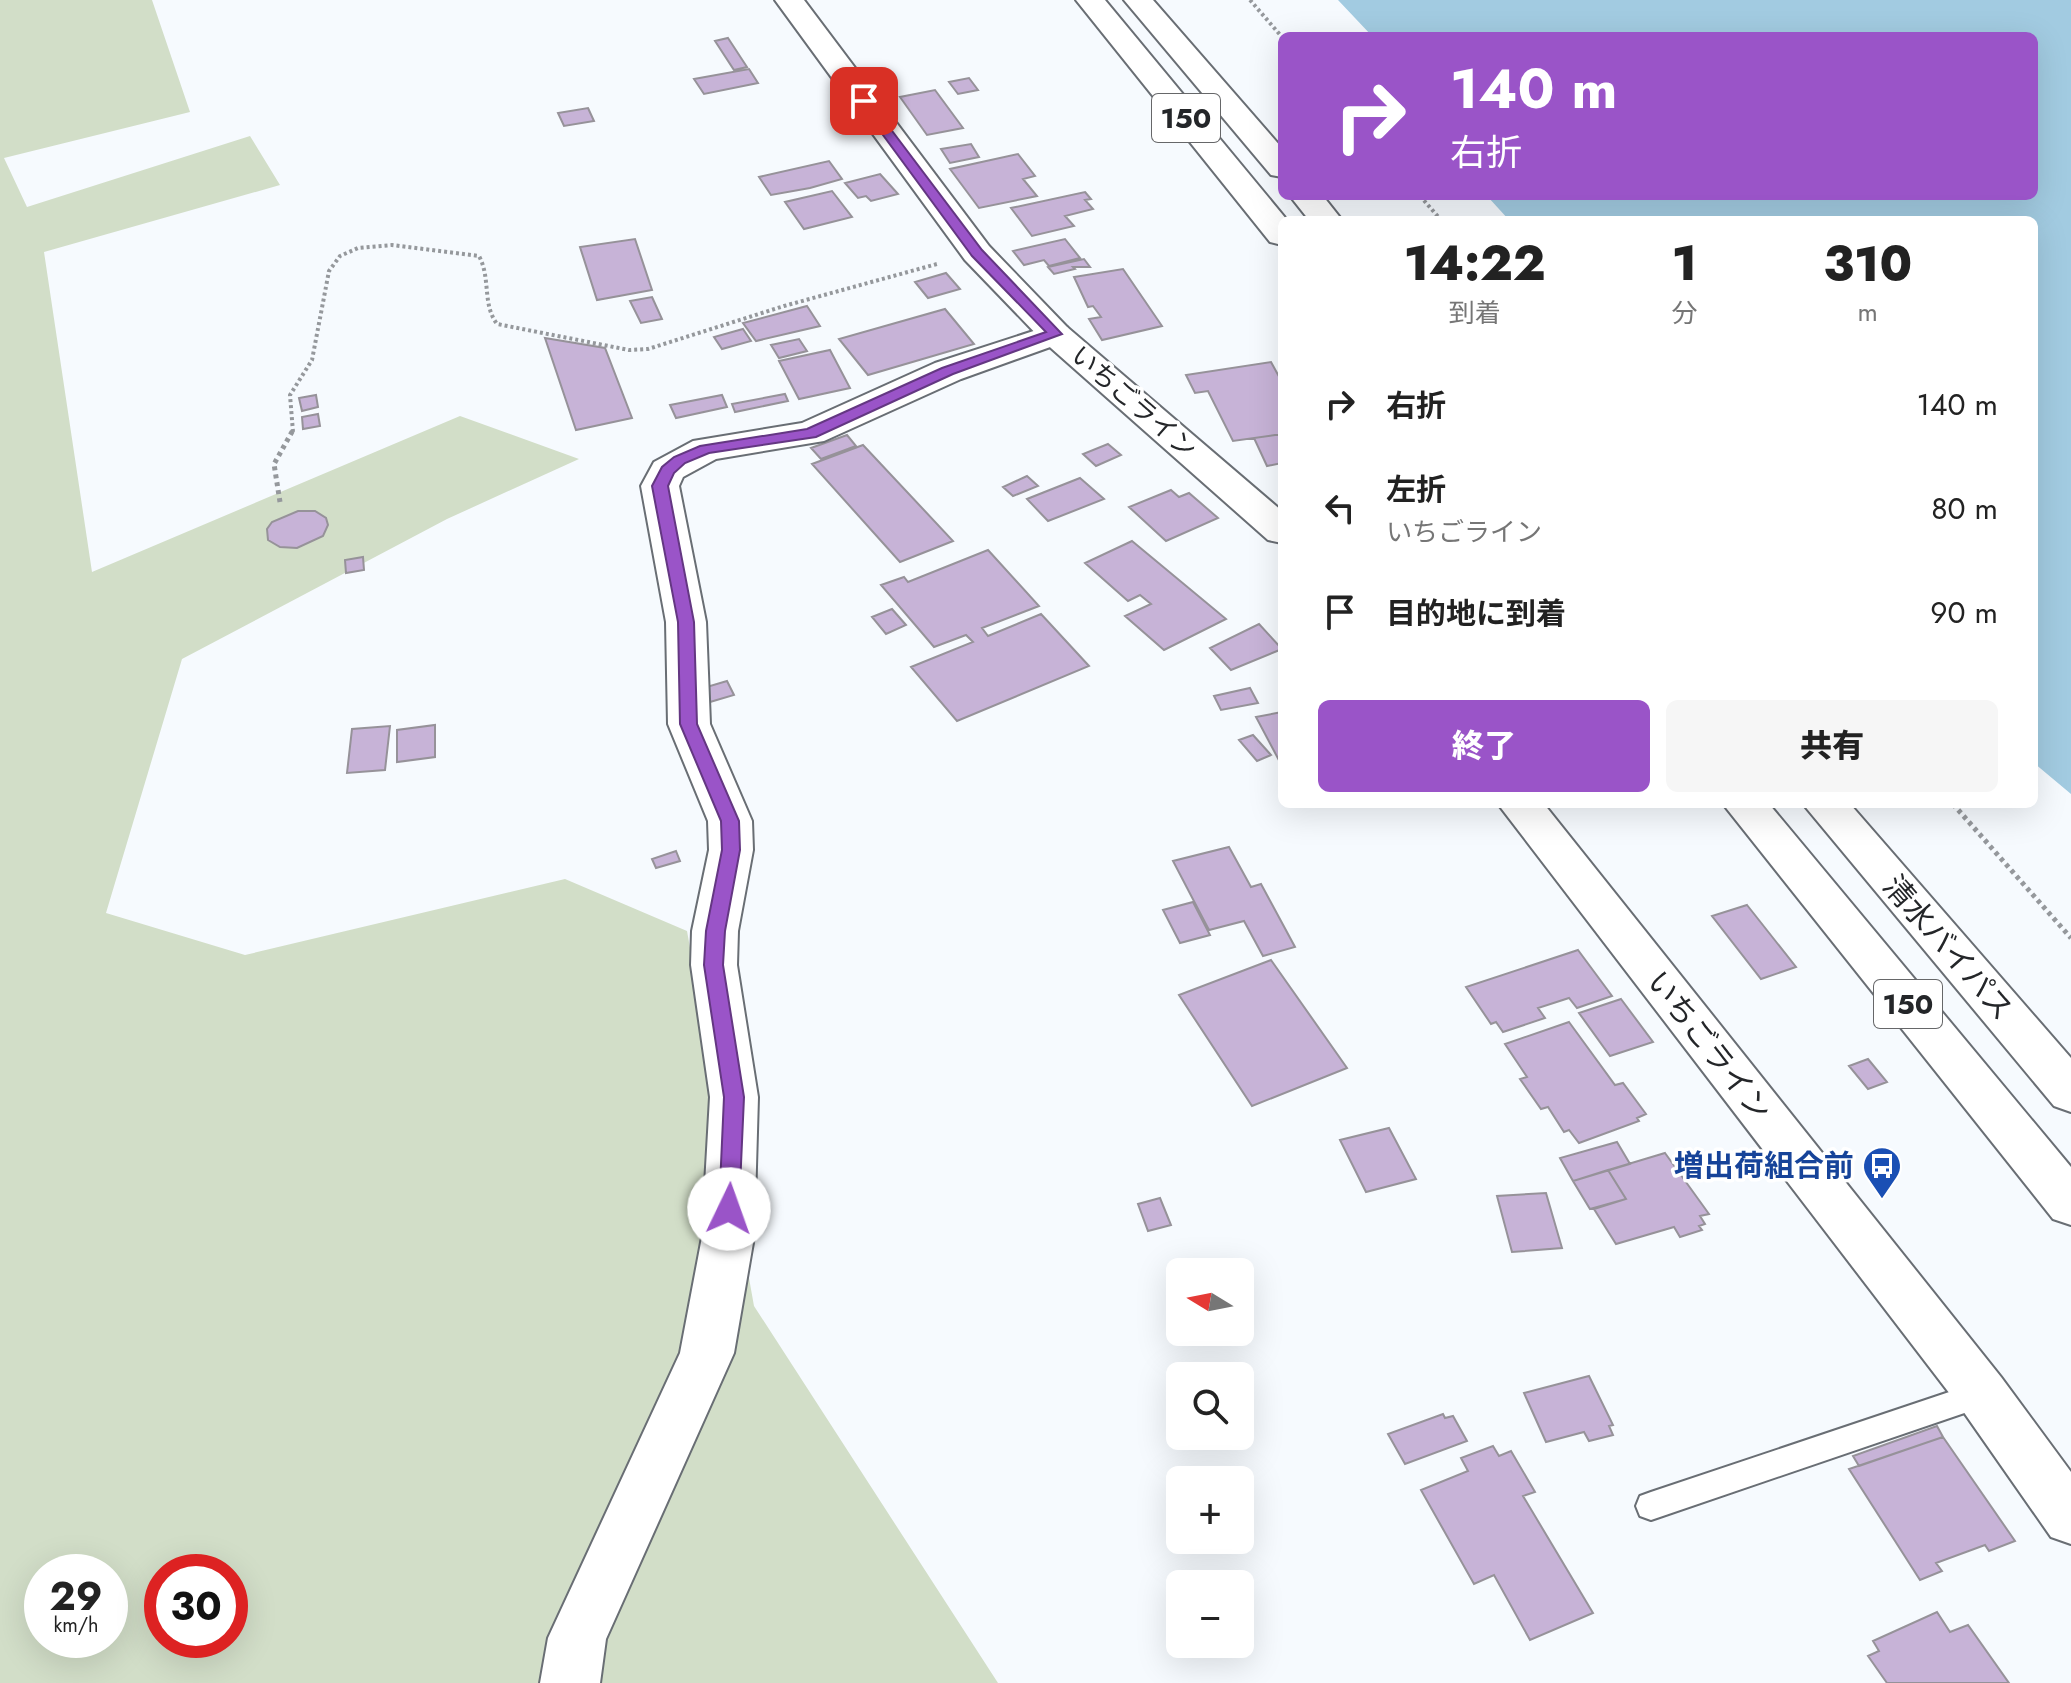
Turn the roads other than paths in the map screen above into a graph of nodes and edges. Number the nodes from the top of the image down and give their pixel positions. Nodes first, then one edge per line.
1 (789, 0) edge
2 (1090, 0) edge
3 (1138, 0) edge
4 (1278, 163) edge
5 (1309, 200) edge
6 (1323, 216) edge
7 (1278, 230) edge
8 (1055, 334) junction
9 (1278, 528) edge
10 (1523, 808) edge
11 (1748, 808) edge
12 (1828, 808) edge
13 (2071, 1092) edge
14 (2071, 1204) edge
15 (1982, 1394) junction
16 (1651, 1506) dead end
17 (2071, 1518) edge
18 (570, 1683) edge

1 - 8 main road, いちごライン
2 - 7 main road, 150
3 - 4 main road, 150
5 - 6 main road
8 - 9 main road, いちごライン
8 - 18 main road
10 - 15 main road, いちごライン
11 - 14 main road, 150
12 - 13 main road, 清水バイパス / 150
15 - 16 lane
15 - 17 main road, いちごライン

